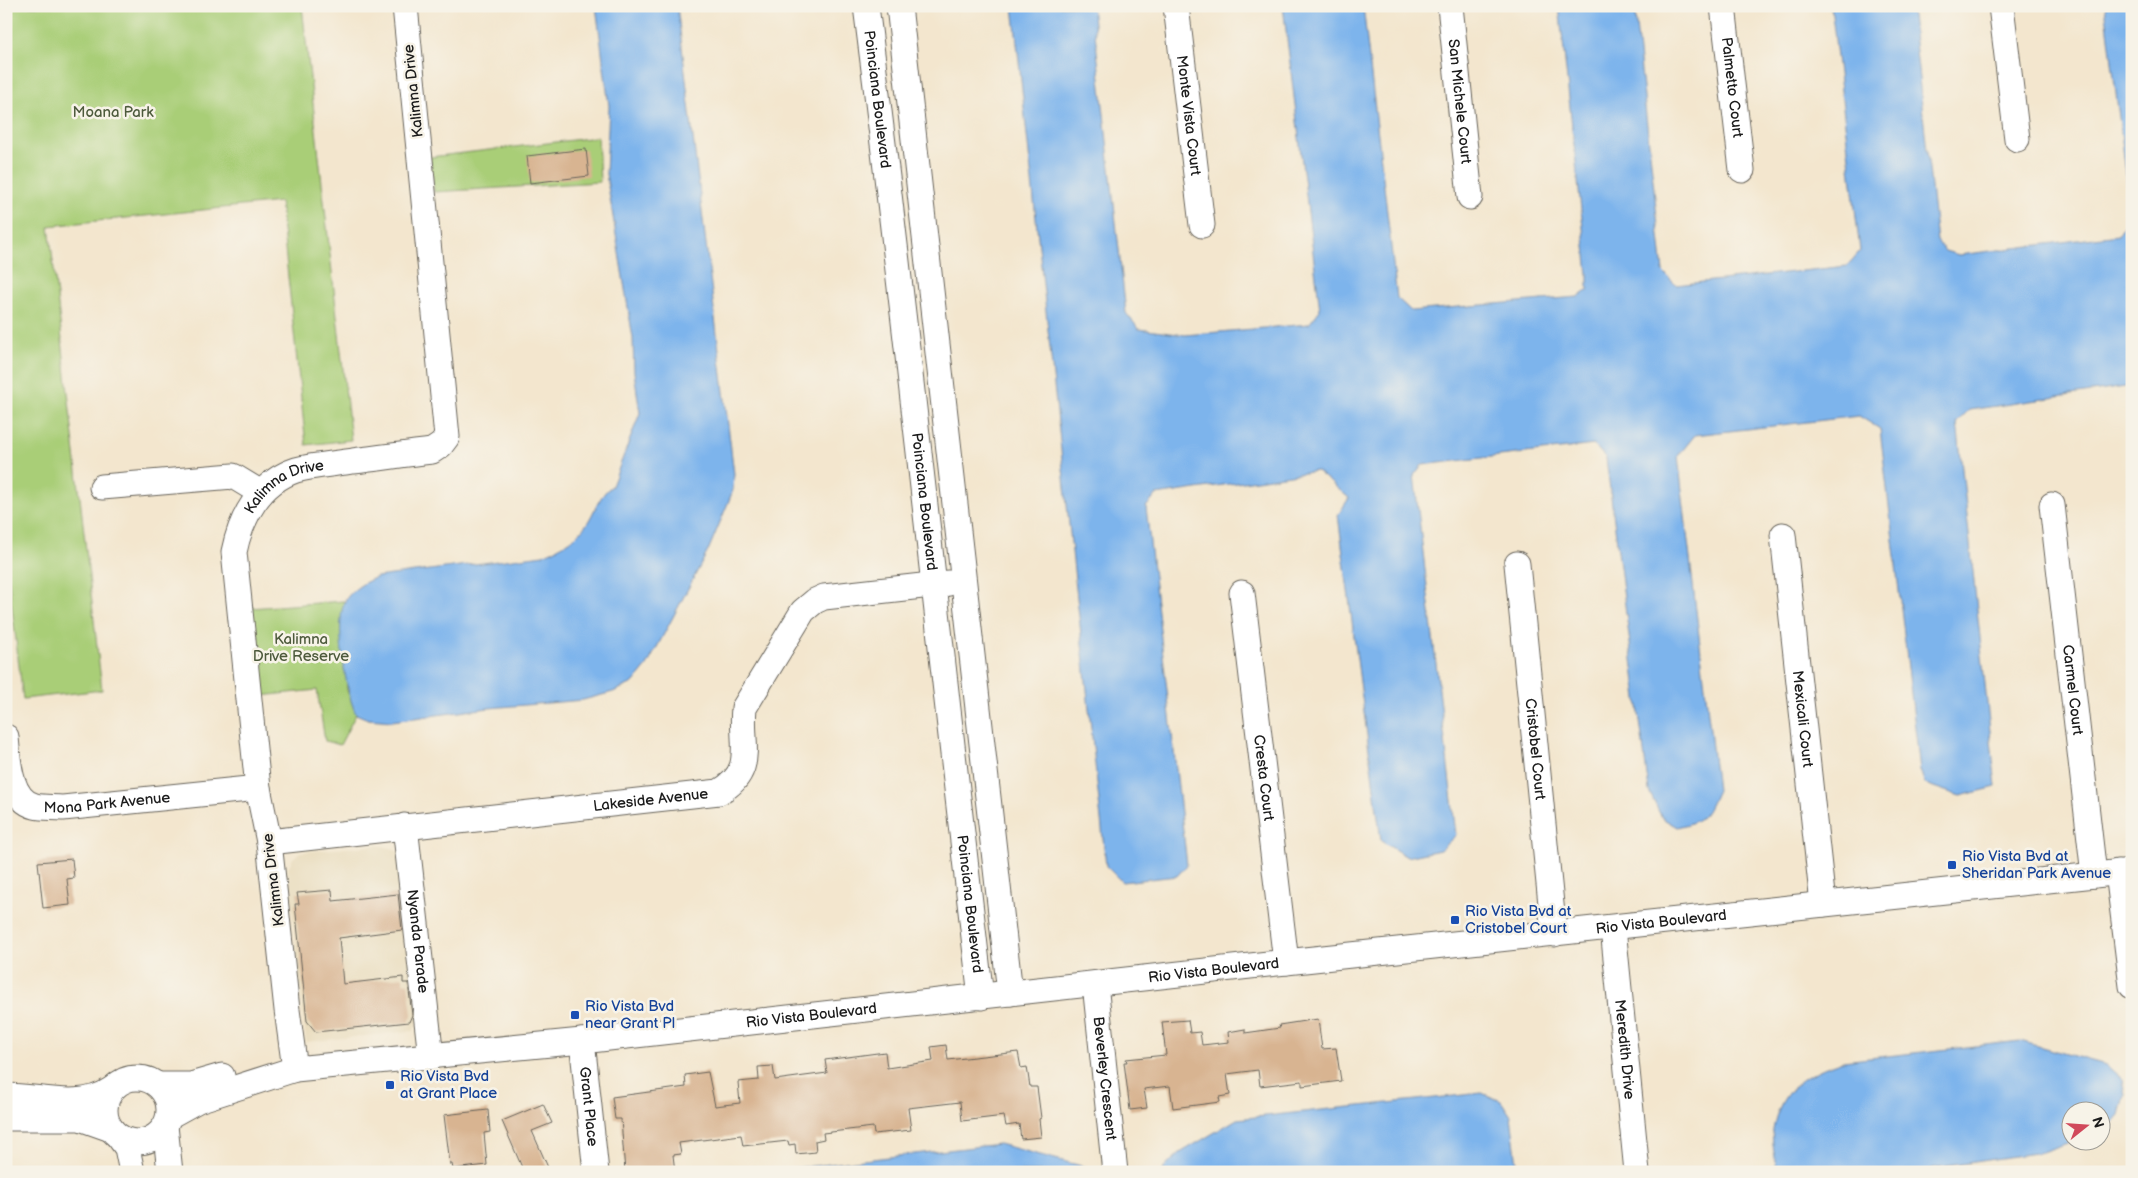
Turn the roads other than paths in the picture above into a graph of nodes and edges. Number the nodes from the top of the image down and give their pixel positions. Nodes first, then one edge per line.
1 (405, 6) edge
2 (866, 6) edge
3 (899, 6) edge
4 (1176, 6) edge
5 (1450, 6) edge
6 (1723, 6) edge
7 (2001, 6) edge
8 (2017, 139) dead end
9 (1742, 170) dead end
10 (1470, 196) dead end
11 (1202, 225) dead end
12 (925, 233) junction
13 (895, 236) junction
14 (102, 487) dead end
15 (261, 493) junction
16 (2052, 505) dead end
17 (1783, 535) dead end
18 (1517, 564) dead end
19 (964, 581) junction
20 (933, 584) junction
21 (1242, 593) dead end
22 (6, 738) edge
23 (258, 788) junction
24 (406, 826) junction
25 (269, 842) junction
26 (2115, 873) edge
27 (1823, 904) junction
28 (1613, 928) junction
29 (1554, 934) junction
30 (1286, 962) junction
31 (1095, 984) junction
32 (2132, 986) edge
33 (1010, 993) junction
34 (981, 997) junction
35 (582, 1041) junction
36 (431, 1057) junction
37 (296, 1069) junction
38 (159, 1085) junction
39 (112, 1089) junction
40 (6, 1096) edge
41 (6, 1118) edge
42 (167, 1121) junction
43 (115, 1133) junction
44 (132, 1172) edge
45 (170, 1172) edge
46 (596, 1172) edge
47 (1115, 1172) edge
48 (1637, 1172) edge

1 - 15 street, Kalimna Drive
2 - 13 street, Poinciana Boulevard
3 - 12 street, Poinciana Boulevard
4 - 11 street, Monte Vista Court
5 - 10 street, San Michele Court
6 - 9 street, Palmetto Court
7 - 8 street
12 - 13 street
12 - 19 street, Poinciana Boulevard
13 - 20 street, Poinciana Boulevard
14 - 15 street
15 - 23 street, Kalimna Drive
16 - 26 street, Carmel Court
17 - 27 street, Mexicali Court
18 - 29 street, Cristobel Court
19 - 20 street, Lakeside Avenue
19 - 33 street, Poinciana Boulevard
20 - 24 street, Lakeside Avenue
20 - 34 street, Poinciana Boulevard
21 - 30 street, Cresta Court
22 - 23 street, Mona Park Avenue
23 - 25 street, Kalimna Drive
24 - 25 street, Lakeside Avenue
24 - 36 street, Nyanda Parade
25 - 37 street, Kalimna Drive
26 - 27 street, Rio Vista Boulevard
26 - 32 street, Carmel Court
27 - 28 street, Rio Vista Boulevard
28 - 29 street, Rio Vista Boulevard
28 - 48 street, Meredith Drive
29 - 30 street, Rio Vista Boulevard
30 - 31 street, Rio Vista Boulevard
31 - 33 street, Rio Vista Boulevard
31 - 47 street, Beverley Crescent
33 - 34 street, Rio Vista Boulevard
34 - 35 street, Rio Vista Boulevard
35 - 36 street, Rio Vista Boulevard
35 - 46 street, Grant Place
36 - 37 street, Rio Vista Boulevard
37 - 38 street, Rio Vista Boulevard
37 - 42 street, Rio Vista Boulevard
38 - 39 street
38 - 42 street
39 - 40 street
39 - 43 street
41 - 43 street
42 - 43 street
42 - 45 street
43 - 44 street

